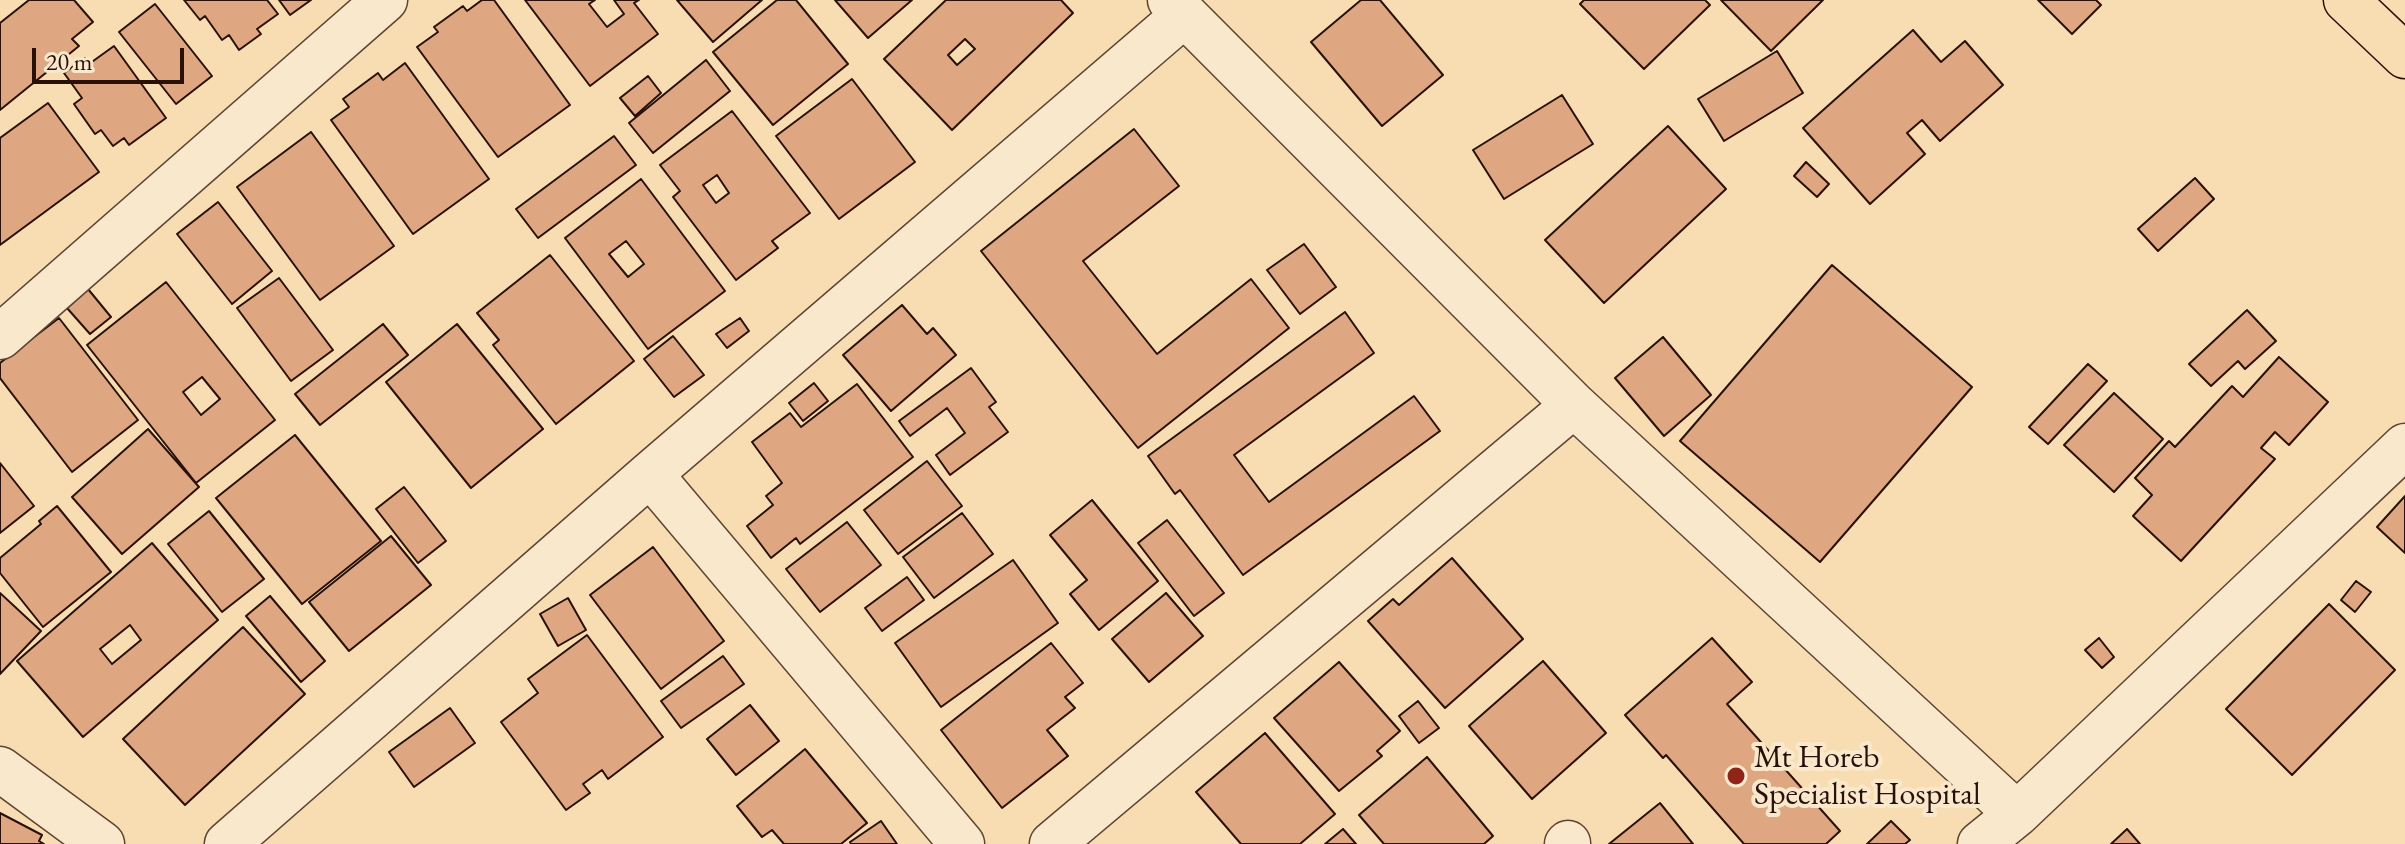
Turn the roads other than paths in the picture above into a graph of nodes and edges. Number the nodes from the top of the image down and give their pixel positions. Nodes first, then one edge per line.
1 (385, 0) edge
2 (2346, 0) edge
3 (1177, 8) edge
4 (2405, 56) edge
5 (0, 337) edge
6 (1574, 405) junction
7 (2405, 446) edge
8 (650, 474) junction
9 (0, 769) edge
10 (2017, 814) junction
11 (102, 844) edge
12 (227, 844) edge
13 (962, 844) edge
14 (1052, 844) edge
15 (1980, 844) edge

1 - 5 street
2 - 4 main road
3 - 6 street
3 - 8 street
6 - 10 street
6 - 14 street
7 - 10 street
8 - 12 street
8 - 13 street
9 - 11 street
10 - 15 street

